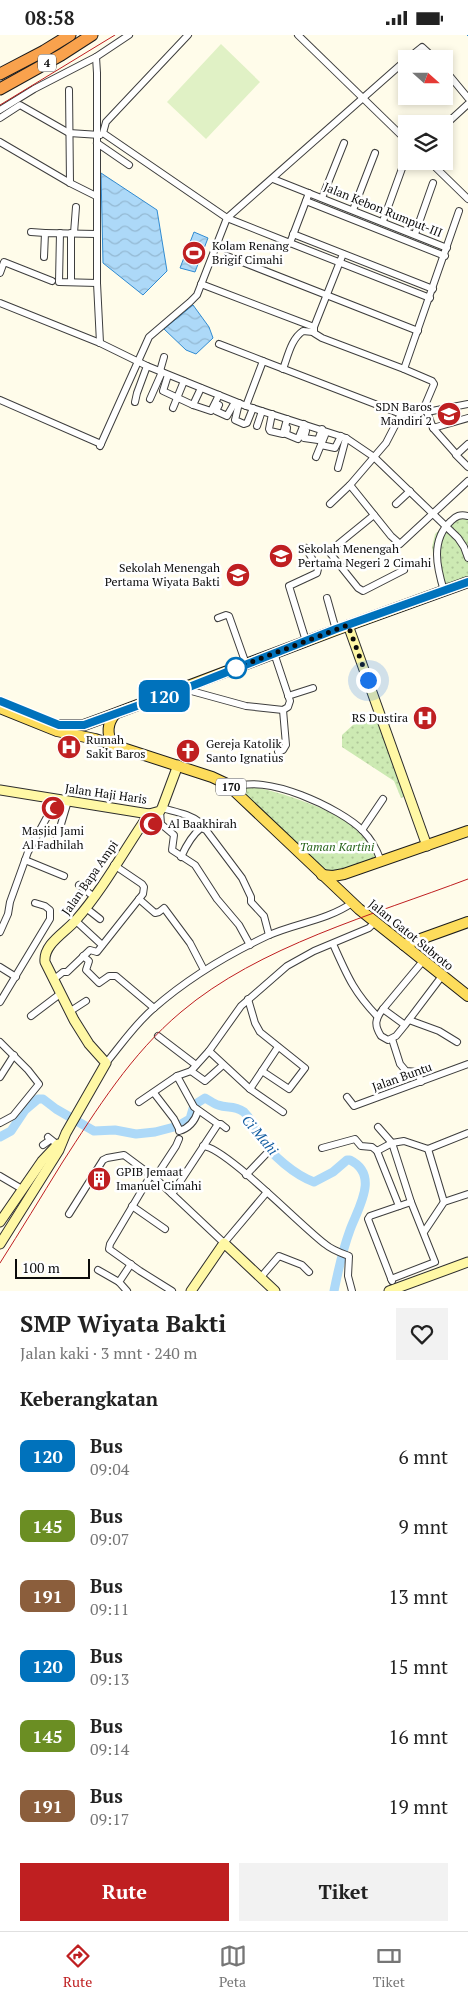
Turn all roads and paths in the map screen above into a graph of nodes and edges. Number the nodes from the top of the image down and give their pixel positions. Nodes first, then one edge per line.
1 (70, 35) edge
2 (92, 35) edge
3 (129, 35) edge
4 (188, 35) edge
5 (298, 35) edge
6 (96, 57) junction
7 (398, 67) edge
8 (0, 74) edge
9 (453, 80) edge
10 (0, 89) edge
11 (69, 91) dead end
12 (363, 98) junction
13 (468, 99) edge
14 (468, 104) edge
15 (0, 110) edge
16 (0, 118) edge
17 (453, 118) edge
18 (398, 131) edge
19 (69, 133) junction
20 (99, 137) junction
21 (0, 142) edge
22 (344, 143) dead end
23 (375, 153) dead end
24 (129, 165) dead end
25 (401, 170) edge
26 (438, 170) edge
27 (273, 179) junction
28 (70, 183) junction
29 (433, 183) dead end
30 (309, 193) junction
31 (96, 196) junction
32 (322, 199) junction
33 (468, 199) edge
34 (306, 201) junction
35 (76, 207) dead end
36 (353, 210) junction
37 (460, 211) dead end
38 (227, 218) junction
39 (383, 221) junction
40 (31, 232) dead end
41 (45, 233) junction
42 (60, 233) junction
43 (72, 233) junction
44 (96, 234) junction
45 (293, 234) junction
46 (415, 234) junction
47 (290, 243) junction
48 (447, 248) junction
49 (343, 254) junction
50 (227, 255) dead end
51 (444, 255) junction
52 (44, 257) dead end
53 (2, 261) edge
54 (340, 262) junction
55 (0, 273) edge
56 (52, 281) dead end
57 (72, 282) junction
58 (97, 283) junction
59 (202, 283) junction
60 (433, 289) junction
61 (327, 296) junction
62 (430, 298) junction
63 (0, 303) edge
64 (313, 330) junction
65 (418, 331) junction
66 (100, 343) junction
67 (219, 344) dead end
68 (164, 357) dead end
69 (263, 361) junction
70 (138, 362) junction
71 (147, 366) junction
72 (283, 369) junction
73 (404, 369) junction
74 (163, 373) junction
75 (184, 381) junction
76 (201, 388) junction
77 (221, 396) junction
78 (177, 398) junction
79 (150, 399) dead end
80 (0, 401) edge
81 (135, 402) dead end
82 (237, 403) junction
83 (468, 404) edge
84 (193, 405) junction
85 (250, 407) junction
86 (173, 408) dead end
87 (262, 411) junction
88 (425, 411) junction
89 (272, 414) junction
90 (401, 414) junction
91 (288, 419) junction
92 (468, 419) edge
93 (306, 425) junction
94 (257, 426) dead end
95 (433, 428) junction
96 (324, 430) junction
97 (344, 437) junction
98 (468, 444) edge
99 (321, 445) junction
100 (456, 454) junction
101 (316, 457) dead end
102 (374, 457) junction
103 (468, 467) edge
104 (338, 468) dead end
105 (468, 481) edge
106 (350, 485) junction
107 (410, 491) junction
108 (330, 503) dead end
109 (396, 504) dead end
110 (433, 513) junction
111 (374, 515) junction
112 (468, 516) edge
113 (446, 526) junction
114 (306, 548) dead end
115 (468, 558) edge
116 (404, 570) dead end
117 (468, 582) edge
118 (444, 591) junction
119 (327, 598) dead end
120 (218, 618) dead end
121 (348, 625) junction
122 (336, 629) junction
123 (306, 641) junction
124 (274, 653) junction
125 (246, 664) junction
126 (313, 688) dead end
127 (184, 689) junction
128 (288, 696) junction
129 (1, 708) edge
130 (283, 710) junction
131 (115, 714) junction
132 (84, 731) junction
133 (112, 745) junction
134 (278, 752) dead end
135 (178, 765) junction
136 (233, 789) junction
137 (0, 790) edge
138 (50, 798) junction
139 (383, 799) dead end
140 (68, 801) junction
141 (161, 810) junction
142 (149, 814) junction
143 (201, 828) junction
144 (362, 830) junction
145 (468, 831) edge
146 (56, 841) dead end
147 (427, 846) junction
148 (181, 857) junction
149 (25, 860) junction
150 (381, 861) junction
151 (114, 865) junction
152 (344, 874) junction
153 (322, 875) junction
154 (64, 876) dead end
155 (79, 885) dead end
156 (339, 891) junction
157 (94, 897) junction
158 (139, 899) junction
159 (35, 903) dead end
160 (352, 903) junction
161 (86, 908) junction
162 (100, 919) dead end
163 (76, 921) junction
164 (375, 922) junction
165 (468, 922) edge
166 (0, 932) edge
167 (269, 935) junction
168 (333, 943) junction
169 (102, 945) junction
170 (250, 945) junction
171 (404, 945) junction
172 (83, 956) junction
173 (423, 961) junction
174 (0, 967) edge
175 (204, 970) junction
176 (442, 976) junction
177 (16, 977) junction
178 (53, 980) junction
179 (60, 994) junction
180 (468, 996) edge
181 (248, 999) junction
182 (86, 1001) dead end
183 (0, 1002) edge
184 (154, 1008) junction
185 (383, 1009) junction
186 (69, 1012) junction
187 (31, 1015) dead end
188 (377, 1016) junction
189 (407, 1022) junction
190 (158, 1036) dead end
191 (392, 1039) junction
192 (0, 1042) edge
193 (457, 1043) dead end
194 (278, 1047) junction
195 (209, 1051) junction
196 (14, 1055) junction
197 (106, 1063) junction
198 (196, 1065) junction
199 (223, 1065) junction
200 (468, 1065) edge
201 (190, 1071) junction
202 (262, 1071) junction
203 (177, 1075) junction
204 (0, 1077) edge
205 (422, 1082) junction
206 (250, 1089) junction
207 (154, 1093) junction
208 (347, 1097) dead end
209 (139, 1102) dead end
210 (197, 1110) junction
211 (283, 1112) dead end
212 (0, 1123) edge
213 (218, 1124) junction
214 (378, 1127) dead end
215 (226, 1128) dead end
216 (68, 1129) junction
217 (468, 1133) edge
218 (179, 1139) dead end
219 (52, 1141) junction
220 (392, 1143) junction
221 (43, 1145) dead end
222 (203, 1146) junction
223 (322, 1148) dead end
224 (428, 1149) junction
225 (378, 1151) junction
226 (268, 1153) dead end
227 (246, 1175) junction
228 (0, 1176) edge
229 (153, 1177) junction
230 (22, 1189) junction
231 (267, 1192) junction
232 (172, 1194) junction
233 (468, 1194) edge
234 (411, 1202) junction
235 (444, 1202) junction
236 (132, 1206) junction
237 (399, 1206) junction
238 (69, 1215) dead end
239 (0, 1221) edge
240 (165, 1229) dead end
241 (424, 1232) junction
242 (224, 1243) junction
243 (0, 1244) edge
244 (468, 1262) edge
245 (130, 1265) junction
246 (98, 1270) dead end
247 (310, 1272) dead end
248 (261, 1277) junction
249 (391, 1279) junction
250 (119, 1282) junction
251 (392, 1290) edge
252 (127, 1291) edge
253 (172, 1291) edge
254 (191, 1291) edge
255 (276, 1291) edge
256 (352, 1291) edge

1 - 8 highway, 4
2 - 10 highway, 4
3 - 6 street
4 - 20 street
5 - 12 street
6 - 15 street
6 - 20 street
7 - 12 street
9 - 13 street
11 - 19 street
12 - 18 street
12 - 27 street
14 - 17 street
16 - 19 street
19 - 20 street
19 - 28 street
20 - 24 street
20 - 31 street
20 - 38 street
21 - 28 street
22 - 32 street
23 - 36 street
25 - 39 street
26 - 33 street
27 - 30 street, Jalan Kebon Rumput-III
27 - 38 street
28 - 31 street
29 - 46 street
30 - 32 street, Jalan Kebon Rumput-III
30 - 34 street
31 - 44 street
32 - 36 street, Jalan Kebon Rumput-III
34 - 45 street
34 - 51 street
35 - 43 street
36 - 39 street, Jalan Kebon Rumput-III
37 - 48 street
38 - 47 street
38 - 59 street
39 - 46 street, Jalan Kebon Rumput-III
40 - 41 street
41 - 42 street
41 - 52 street
42 - 43 street
42 - 57 street
43 - 44 street
43 - 57 street
44 - 58 street
45 - 47 street
45 - 49 street
46 - 48 street, Jalan Kebon Rumput-III
47 - 54 street
48 - 51 street, Jalan Kebon Rumput-III
49 - 54 street
49 - 60 street
50 - 61 street
51 - 60 street, Jalan Kebon Rumput-III
53 - 55 street
53 - 56 street
54 - 61 street
54 - 62 street
57 - 58 street
58 - 66 street
59 - 64 street
59 - 70 street
60 - 62 street, Jalan Kebon Rumput-III
61 - 64 street
61 - 65 street
62 - 65 street, Jalan Kebon Rumput-III
63 - 66 street
64 - 72 street
64 - 73 street
65 - 73 street, Jalan Kebon Rumput-III
66 - 70 street
67 - 69 street
68 - 74 street
69 - 72 street
69 - 85 street
70 - 71 street
70 - 80 street
71 - 74 street
71 - 81 street
72 - 90 street
73 - 88 street
74 - 75 street
74 - 78 street
74 - 79 street
75 - 76 street
75 - 78 street
76 - 77 street
76 - 84 street
77 - 82 street
77 - 82 street
77 - 84 street
78 - 84 street
78 - 86 street
82 - 85 street
82 - 85 street
83 - 88 street
85 - 87 street
87 - 89 street
87 - 94 street
88 - 90 street
88 - 95 street
89 - 91 street
89 - 91 street
90 - 102 street
91 - 93 street
91 - 93 street
92 - 95 street
93 - 96 street
93 - 96 street
95 - 100 street
96 - 97 street
96 - 99 street
97 - 99 street
97 - 102 street
97 - 104 street
98 - 100 street
99 - 101 street
100 - 103 street
102 - 106 street
102 - 107 street
105 - 110 street
106 - 108 street
106 - 111 street
107 - 109 street
107 - 110 street
110 - 111 street
110 - 113 street
111 - 116 street
112 - 113 street
113 - 115 street
113 - 118 street
114 - 123 street
117 - 118 main road
118 - 121 main road
119 - 122 street
120 - 125 street
121 - 122 main road
121 - 147 street
122 - 123 main road
123 - 124 main road
124 - 125 main road
124 - 128 street
125 - 127 main road
126 - 128 street
127 - 130 street
127 - 131 main road
128 - 130 street
129 - 132 main road, 170
130 - 134 street
131 - 132 main road, 170
131 - 133 main road
132 - 133 main road, 170
133 - 135 main road, 170
135 - 136 main road, 170
135 - 141 street, Jalan Haji Haris
136 - 144 street
136 - 153 main road, 170
137 - 138 street, Jalan Haji Haris
138 - 140 street, Jalan Haji Haris
138 - 149 street
139 - 144 street
140 - 142 street, Jalan Haji Haris
140 - 146 street
141 - 142 street, Jalan Haji Haris
141 - 143 street
141 - 148 street
142 - 151 street, Jalan Bapa Ampi
143 - 148 street
143 - 167 street
144 - 150 street
145 - 147 main road
147 - 150 main road
148 - 170 street
149 - 154 street
149 - 166 street
150 - 152 main road
151 - 157 street, Jalan Bapa Ampi
151 - 158 street
152 - 153 main road
152 - 156 main road
153 - 156 main road, 170
155 - 157 street
156 - 160 main road, Jalan Gatot Subroto / 170
157 - 161 street, Jalan Bapa Ampi
158 - 169 street
158 - 175 street
159 - 177 street
160 - 164 main road, Jalan Gatot Subroto / 170
160 - 167 street
161 - 162 street
161 - 163 street, Jalan Bapa Ampi
163 - 169 street
163 - 178 street, Jalan Bapa Ampi
164 - 168 street
164 - 171 main road, Jalan Gatot Subroto / 170
165 - 171 main road
167 - 170 street
168 - 181 street
168 - 188 street
169 - 172 street
170 - 175 street
171 - 173 main road, Jalan Gatot Subroto / 170
172 - 178 street
172 - 184 street
173 - 176 main road, Jalan Gatot Subroto / 170
173 - 185 street
174 - 177 street
175 - 184 street
176 - 180 main road, Jalan Gatot Subroto / 170
176 - 189 street
177 - 183 street
178 - 179 street, Jalan Bapa Ampi
179 - 186 street, Jalan Bapa Ampi
179 - 187 street
181 - 194 street
181 - 195 street
182 - 186 street
184 - 197 street
185 - 188 street
185 - 189 street
186 - 197 street, Jalan Bapa Ampi
188 - 191 street
189 - 191 street
189 - 193 street
190 - 198 street
191 - 205 street
192 - 196 street
194 - 202 street
194 - 202 street
195 - 198 street
195 - 199 street
196 - 204 street
196 - 212 street
197 - 216 street
198 - 201 street
199 - 201 street
199 - 206 street
200 - 205 street, Jalan Buntu
201 - 203 street
202 - 206 street
203 - 207 street
203 - 210 street
205 - 208 street, Jalan Buntu
206 - 211 street
207 - 209 street
207 - 210 street
210 - 213 street
213 - 215 street
213 - 222 street
214 - 220 street
216 - 219 street
216 - 243 street
217 - 224 street
218 - 229 street
219 - 221 street
219 - 230 street
220 - 224 street
220 - 225 street
220 - 234 street
222 - 227 street
222 - 232 street
223 - 225 street
224 - 235 street
225 - 237 street
226 - 227 street
227 - 231 street
228 - 230 street
229 - 232 street
229 - 236 street
229 - 238 street
230 - 239 street
231 - 242 street
231 - 256 street
232 - 242 street
233 - 235 street
234 - 237 street
234 - 241 street
235 - 241 street
236 - 240 street
236 - 245 street
237 - 249 street
241 - 249 street
242 - 248 street
242 - 254 street
244 - 251 street
245 - 250 street
245 - 253 street
246 - 250 street
247 - 248 street
248 - 255 street
249 - 251 street
250 - 252 street

